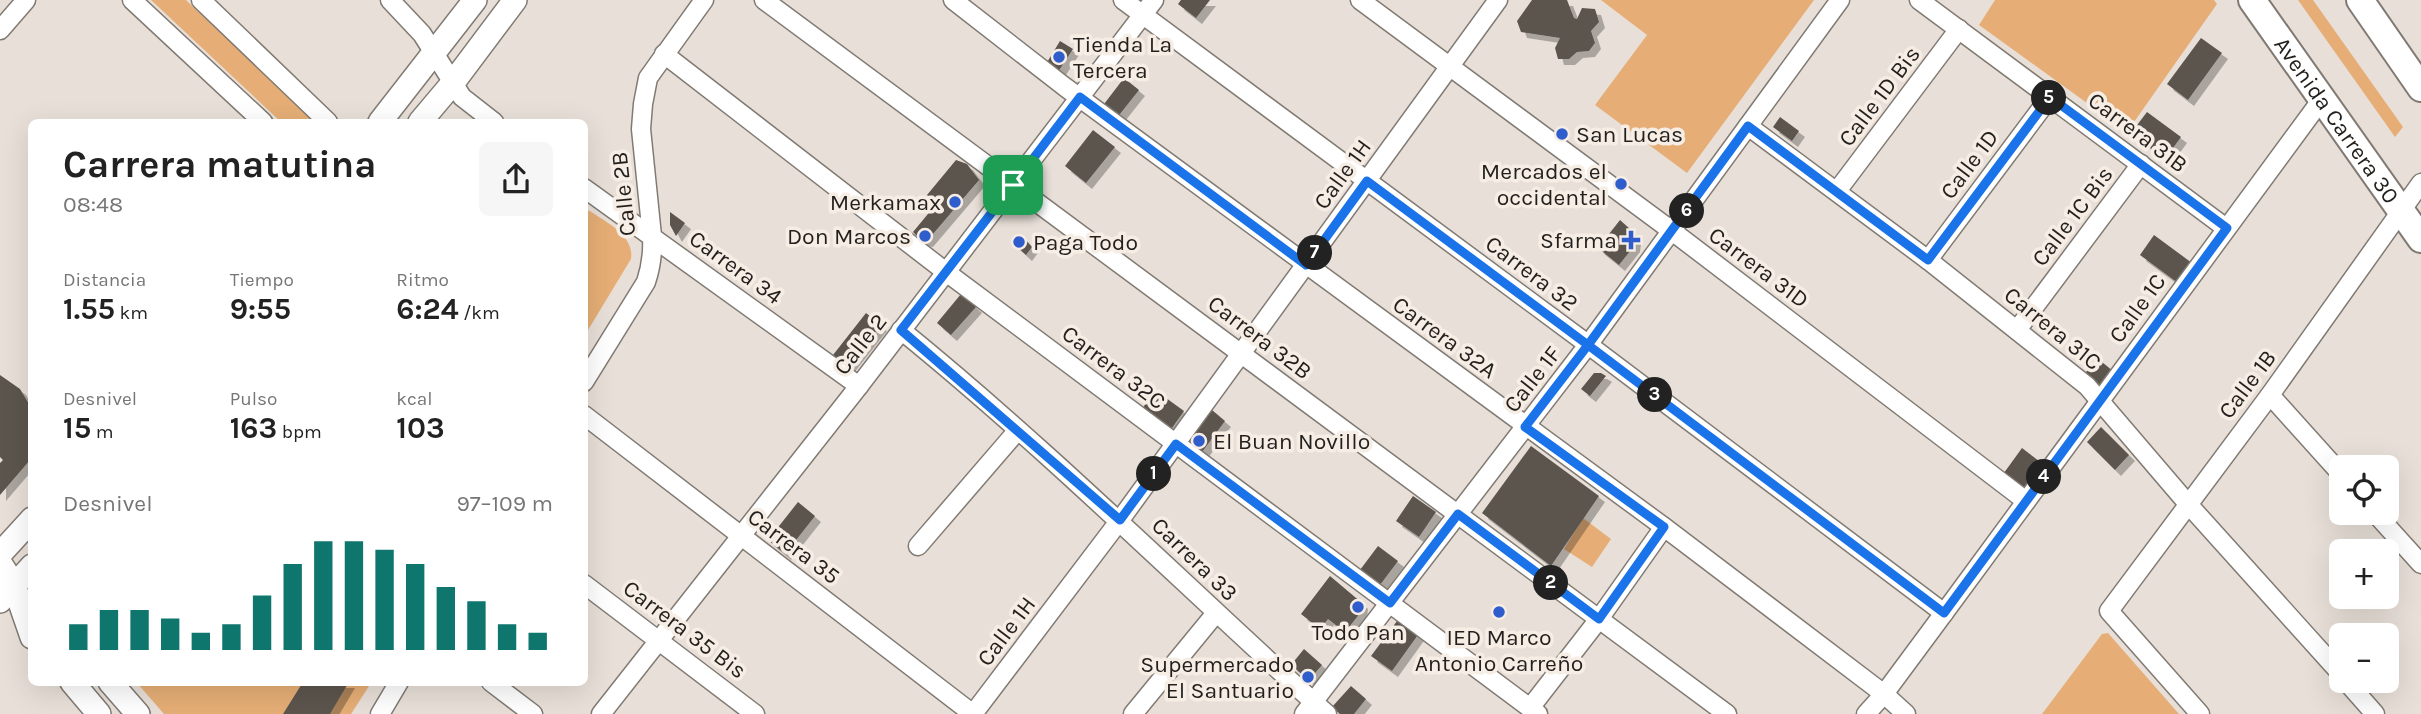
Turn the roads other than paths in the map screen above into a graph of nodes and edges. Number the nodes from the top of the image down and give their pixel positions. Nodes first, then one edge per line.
1 (26, 0) edge
2 (132, 0) edge
3 (201, 0) edge
4 (390, 0) edge
5 (475, 0) edge
6 (515, 0) edge
7 (704, 0) edge
8 (764, 0) edge
9 (953, 0) edge
10 (1123, 0) edge
11 (1360, 0) edge
12 (1499, 0) edge
13 (1840, 0) edge
14 (1919, 0) edge
15 (2252, 0) edge
16 (2360, 0) edge
17 (1149, 7) edge
18 (1959, 29) junction
19 (0, 30) edge
20 (435, 53) junction
21 (664, 54) junction
22 (1450, 67) junction
23 (452, 84) junction
24 (2421, 88) edge
25 (1080, 97) junction
26 (2050, 97) junction
27 (2322, 99) junction
28 (260, 119) edge
29 (325, 119) edge
30 (382, 119) edge
31 (423, 119) edge
32 (490, 119) edge
33 (1748, 126) junction
34 (2141, 164) junction
35 (1367, 181) junction
36 (2421, 183) edge
37 (1013, 185) junction
38 (588, 191) edge
39 (1837, 191) junction
40 (2402, 211) junction
41 (2227, 228) junction
42 (1672, 231) junction
43 (652, 236) junction
44 (2421, 239) edge
45 (1928, 260) junction
46 (1306, 265) junction
47 (946, 272) junction
48 (901, 330) junction
49 (2017, 330) junction
50 (1588, 345) junction
51 (1241, 354) junction
52 (588, 376) edge
53 (859, 386) junction
54 (2270, 395) junction
55 (2100, 401) junction
56 (588, 418) edge
57 (1525, 427) junction
58 (1018, 430) junction
59 (1176, 444) junction
60 (2329, 461) edge
61 (2026, 501) junction
62 (2188, 504) junction
63 (1458, 514) junction
64 (1120, 520) junction
65 (28, 523) edge
66 (2386, 525) edge
67 (1664, 527) junction
68 (742, 537) junction
69 (918, 546) dead end
70 (0, 554) edge
71 (0, 563) edge
72 (2421, 564) edge
73 (28, 573) edge
74 (588, 587) edge
75 (15, 595) edge
76 (1390, 603) junction
77 (1216, 613) junction
78 (1944, 613) junction
79 (1599, 619) junction
80 (28, 626) edge
81 (660, 640) junction
82 (2329, 661) edge
83 (75, 686) edge
84 (114, 686) edge
85 (397, 686) edge
86 (496, 686) edge
87 (2357, 693) edge
88 (1884, 694) junction
89 (1315, 710) edge
90 (1534, 711) edge
91 (99, 714) edge
92 (138, 714) edge
93 (380, 714) edge
94 (533, 714) edge
95 (601, 714) edge
96 (755, 714) edge
97 (974, 714) edge
98 (1133, 714) edge
99 (1727, 714) edge
100 (1866, 714) edge
101 (1906, 714) edge
102 (2200, 714) edge
103 (2375, 714) edge

1 - 19 street
2 - 28 street
3 - 29 street
4 - 20 street
5 - 20 main road
6 - 23 main road
7 - 21 street, Calle 2B
8 - 37 street, Carrera 32B
9 - 25 street, Carrera 32A
10 - 17 street, Carrera 32
11 - 22 street, Carrera 31D
12 - 22 street, Calle 1H
13 - 33 street, Calle 1F
14 - 18 street, Carrera 31B
15 - 27 highway, Avenida Carrera 30
16 - 24 highway
17 - 25 street, Calle 2
17 - 35 street, Carrera 32
18 - 26 street, Carrera 31B
18 - 39 street, Calle 1D Bis
20 - 23 street
20 - 30 main road
21 - 43 street, Calle 2B
21 - 47 street, Carrera 32C
22 - 35 street, Calle 1H
22 - 42 street, Carrera 31D
23 - 31 main road
23 - 32 street
25 - 37 street, Calle 2
25 - 46 street, Carrera 32A
26 - 34 street, Carrera 31B
26 - 45 street, Calle 1D
27 - 40 highway, Avenida Carrera 30
27 - 41 street, Calle 1C
33 - 39 street, Carrera 31C
33 - 42 street, Calle 1F
34 - 41 street, Carrera 31B
34 - 49 street, Calle 1C Bis
35 - 46 street, Calle 1H
35 - 50 street, Carrera 32
36 - 40 street, Calle 1B
37 - 47 street, Calle 2
37 - 51 street, Carrera 32B
38 - 43 street, Carrera 34
39 - 45 street, Carrera 31C
40 - 44 highway, Avenida Carrera 30
40 - 54 street, Calle 1B
41 - 55 street, Calle 1C
42 - 50 street, Calle 1F
42 - 61 street, Carrera 31D
43 - 52 street, Calle 2B
43 - 53 street, Carrera 34
45 - 49 street, Carrera 31C
46 - 51 street, Calle 1H
46 - 57 street, Carrera 32A
47 - 48 street, Calle 2
47 - 59 street, Carrera 32C
48 - 53 street, Calle 2
48 - 58 street, Carrera 33
49 - 55 street, Carrera 31C
50 - 57 street, Calle 1F
50 - 78 street, Carrera 32
51 - 59 street, Calle 1H
51 - 63 street, Carrera 32B
53 - 68 street, Calle 2
54 - 60 street
54 - 62 street, Calle 1B
55 - 61 street, Calle 1C
55 - 62 street, Carrera 31C
56 - 68 street, Carrera 35
57 - 63 street, Calle 1F
57 - 67 street, Carrera 32A
58 - 64 street, Carrera 33
58 - 69 street
59 - 64 street, Calle 1H
59 - 76 street, Carrera 32C
61 - 78 street, Calle 1C
62 - 82 street, Carrera 31C
62 - 102 street, Calle 1B
63 - 76 street, Calle 1F
63 - 79 street, Carrera 32B
64 - 77 street, Carrera 33
64 - 97 street, Calle 1H
65 - 70 main road
66 - 72 street
67 - 79 street
67 - 88 street, Carrera 32A
68 - 81 street, Calle 2
68 - 97 street, Carrera 35
71 - 75 main road
73 - 75 main road
74 - 81 street, Carrera 35 Bis
75 - 80 main road
76 - 89 street, Calle 1F
76 - 90 street, Carrera 32C
77 - 89 street, Carrera 33
77 - 98 street
78 - 88 street, Calle 1C
79 - 90 street
79 - 99 street, Carrera 32B
81 - 95 street, Calle 2
81 - 96 street, Carrera 35 Bis
83 - 91 main road
84 - 92 main road
85 - 93 street
86 - 94 street
87 - 103 street
88 - 100 street, Calle 1C
88 - 101 street, Carrera 32A

